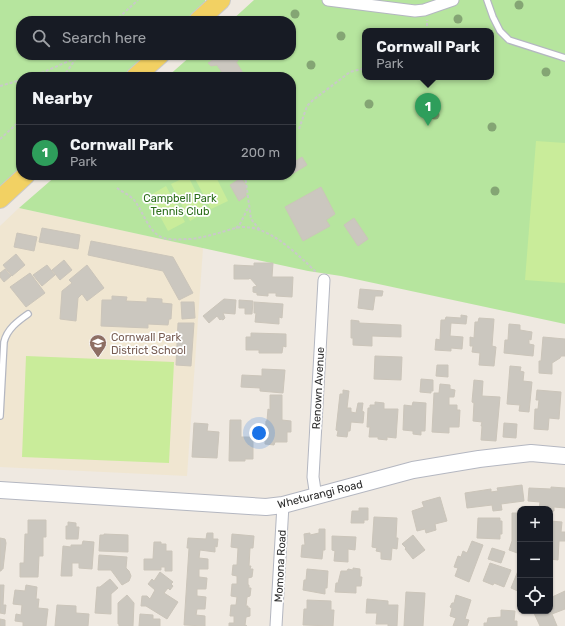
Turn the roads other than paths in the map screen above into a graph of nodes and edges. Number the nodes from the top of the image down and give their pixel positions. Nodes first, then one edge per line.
1 (221, 0) edge
2 (328, 0) edge
3 (453, 0) edge
4 (487, 0) edge
5 (203, 16) edge
6 (565, 58) edge
7 (154, 60) edge
8 (141, 72) edge
9 (21, 180) edge
10 (0, 199) edge
11 (324, 280) road end
12 (28, 314) dead end
13 (0, 416) edge
14 (565, 456) edge
15 (0, 490) edge
16 (316, 496) junction
17 (283, 505) junction
18 (276, 626) edge

1 - 5 main road
2 - 3 street
4 - 6 lane
7 - 8 main road
9 - 10 main road
11 - 16 street, Renown Avenue
12 - 13 lane
14 - 16 street, Wheturangi Road
15 - 17 street, Wheturangi Road
16 - 17 street, Wheturangi Road
17 - 18 street, Momona Road

